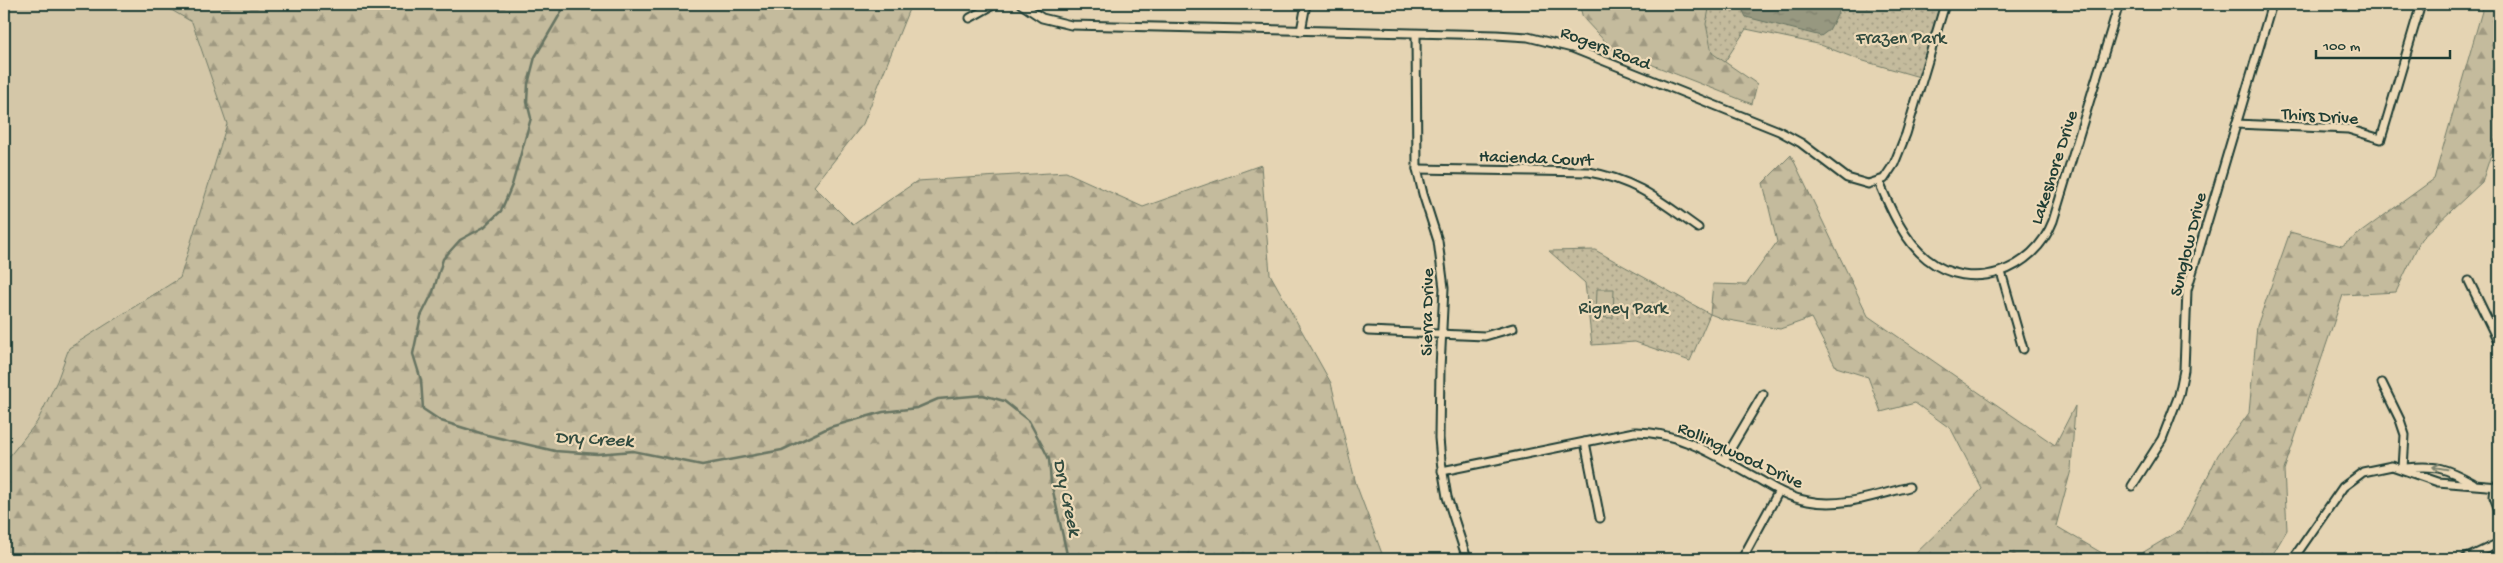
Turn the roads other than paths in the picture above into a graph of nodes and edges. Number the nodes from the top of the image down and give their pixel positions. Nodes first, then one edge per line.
1 (994, 4) edge
2 (1021, 4) edge
3 (1306, 4) edge
4 (1946, 4) edge
5 (2119, 4) edge
6 (2272, 4) edge
7 (2421, 4) edge
8 (970, 18) dead end
9 (1301, 31) junction
10 (1416, 34) junction
11 (2236, 124) junction
12 (1418, 169) junction
13 (1879, 182) junction
14 (1698, 228) dead end
15 (2001, 272) junction
16 (2469, 281) dead end
17 (1513, 328) dead end
18 (1368, 331) dead end
19 (1442, 335) junction
20 (2499, 343) edge
21 (2023, 348) dead end
22 (2382, 383) dead end
23 (1763, 394) dead end
24 (1585, 442) junction
25 (1724, 460) junction
26 (2403, 468) junction
27 (1442, 471) junction
28 (2473, 483) junction
29 (2132, 486) dead end
30 (1909, 487) dead end
31 (2497, 487) edge
32 (1779, 491) junction
33 (2499, 510) edge
34 (1600, 518) dead end
35 (2499, 543) edge
36 (1467, 559) edge
37 (1742, 559) edge
38 (2293, 559) edge
39 (2465, 559) edge

1 - 8 street
2 - 9 street, Rogers Road
3 - 9 street
4 - 13 street
5 - 15 street, Lakeshore Drive
6 - 11 street, Sunglow Drive
7 - 11 street, Thirs Drive
9 - 10 street, Rogers Road
10 - 12 street, Sierra Drive
10 - 13 street, Rogers Road
11 - 29 street, Sunglow Drive
12 - 14 street, Hacienda Court
12 - 19 street, Sierra Drive
13 - 15 street, Lakeshore Drive
15 - 21 street
16 - 20 street
17 - 19 street
18 - 19 street
19 - 27 street, Sierra Drive
22 - 26 street
23 - 25 street
24 - 25 street, Rollingwood Drive
24 - 27 street, Rollingwood Drive
24 - 34 street
25 - 32 street, Rollingwood Drive
26 - 28 street
28 -> 26 street
26 - 38 street
27 - 36 street, Sierra Drive
28 - 31 street
30 - 32 street, Rollingwood Drive
31 - 33 street
32 - 37 street
35 - 39 street

